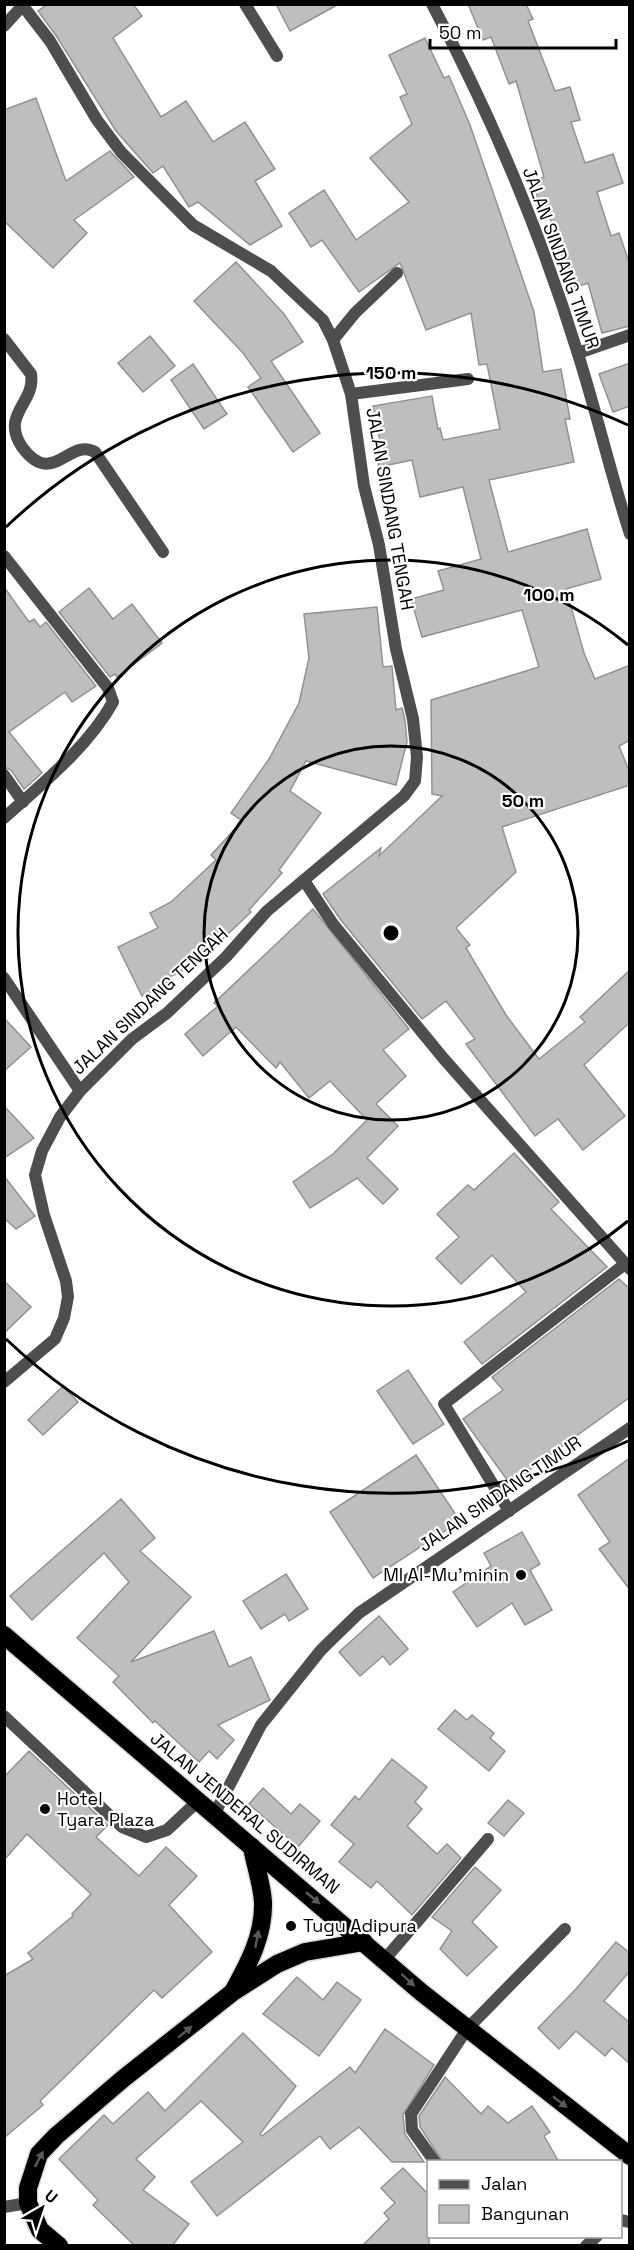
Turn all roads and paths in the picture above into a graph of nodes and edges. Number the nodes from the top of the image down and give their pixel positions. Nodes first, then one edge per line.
1 (245, 4) edge
2 (432, 4) edge
3 (24, 5) edge
4 (4, 26) edge
5 (277, 56) dead end
6 (397, 273) dead end
7 (630, 335) edge
8 (4, 339) edge
9 (333, 340) junction
10 (578, 353) junction
11 (468, 379) dead end
12 (351, 394) junction
13 (15, 438) junction
14 (4, 447) edge
15 (630, 534) edge
16 (163, 552) dead end
17 (4, 556) edge
18 (4, 775) edge
19 (23, 802) junction
20 (4, 819) edge
21 (305, 882) junction
22 (4, 978) edge
23 (80, 1091) junction
24 (627, 1267) edge
25 (4, 1382) edge
26 (630, 1428) edge
27 (509, 1511) junction
28 (4, 1635) edge
29 (4, 1716) edge
30 (198, 1801) junction
31 (215, 1813) junction
32 (488, 1839) dead end
33 (252, 1847) junction
34 (565, 1929) dead end
35 (364, 1942) junction
36 (385, 1959) junction
37 (233, 1992) junction
38 (467, 2029) junction
39 (630, 2156) edge
40 (434, 2160) edge
41 (28, 2204) junction
42 (4, 2207) edge
43 (59, 2246) edge

1 - 5 street
2 - 10 street, JALAN SINDANG TIMUR
3 - 4 street
3 - 9 street, JALAN SINDANG TENGAH
6 - 9 street
7 - 10 street
8 - 13 street
9 - 12 street, JALAN SINDANG TENGAH
10 - 15 street, JALAN SINDANG TIMUR
11 - 12 street
12 - 21 street, JALAN SINDANG TENGAH
13 - 14 street
13 - 16 street
17 - 19 street
18 - 19 street
19 - 20 street
21 - 23 street, JALAN SINDANG TENGAH
21 - 24 street
22 - 23 street
23 - 25 street, JALAN SINDANG TENGAH
24 - 27 street
26 - 27 street, JALAN SINDANG TIMUR
27 - 31 street, JALAN SINDANG TIMUR
28 - 30 highway, JALAN JENDERAL SUDIRMAN
29 - 30 street
30 - 31 highway, JALAN JENDERAL SUDIRMAN
31 - 33 highway, JALAN JENDERAL SUDIRMAN
32 - 36 street
33 -> 35 highway, JALAN JENDERAL SUDIRMAN
37 -> 33 highway
34 - 38 street
35 - 36 highway, JALAN JENDERAL SUDIRMAN
35 - 37 highway
36 -> 38 highway, JALAN JENDERAL SUDIRMAN
41 -> 37 highway
38 -> 39 highway, JALAN JENDERAL SUDIRMAN
38 - 40 street
41 - 42 street
41 - 43 highway

